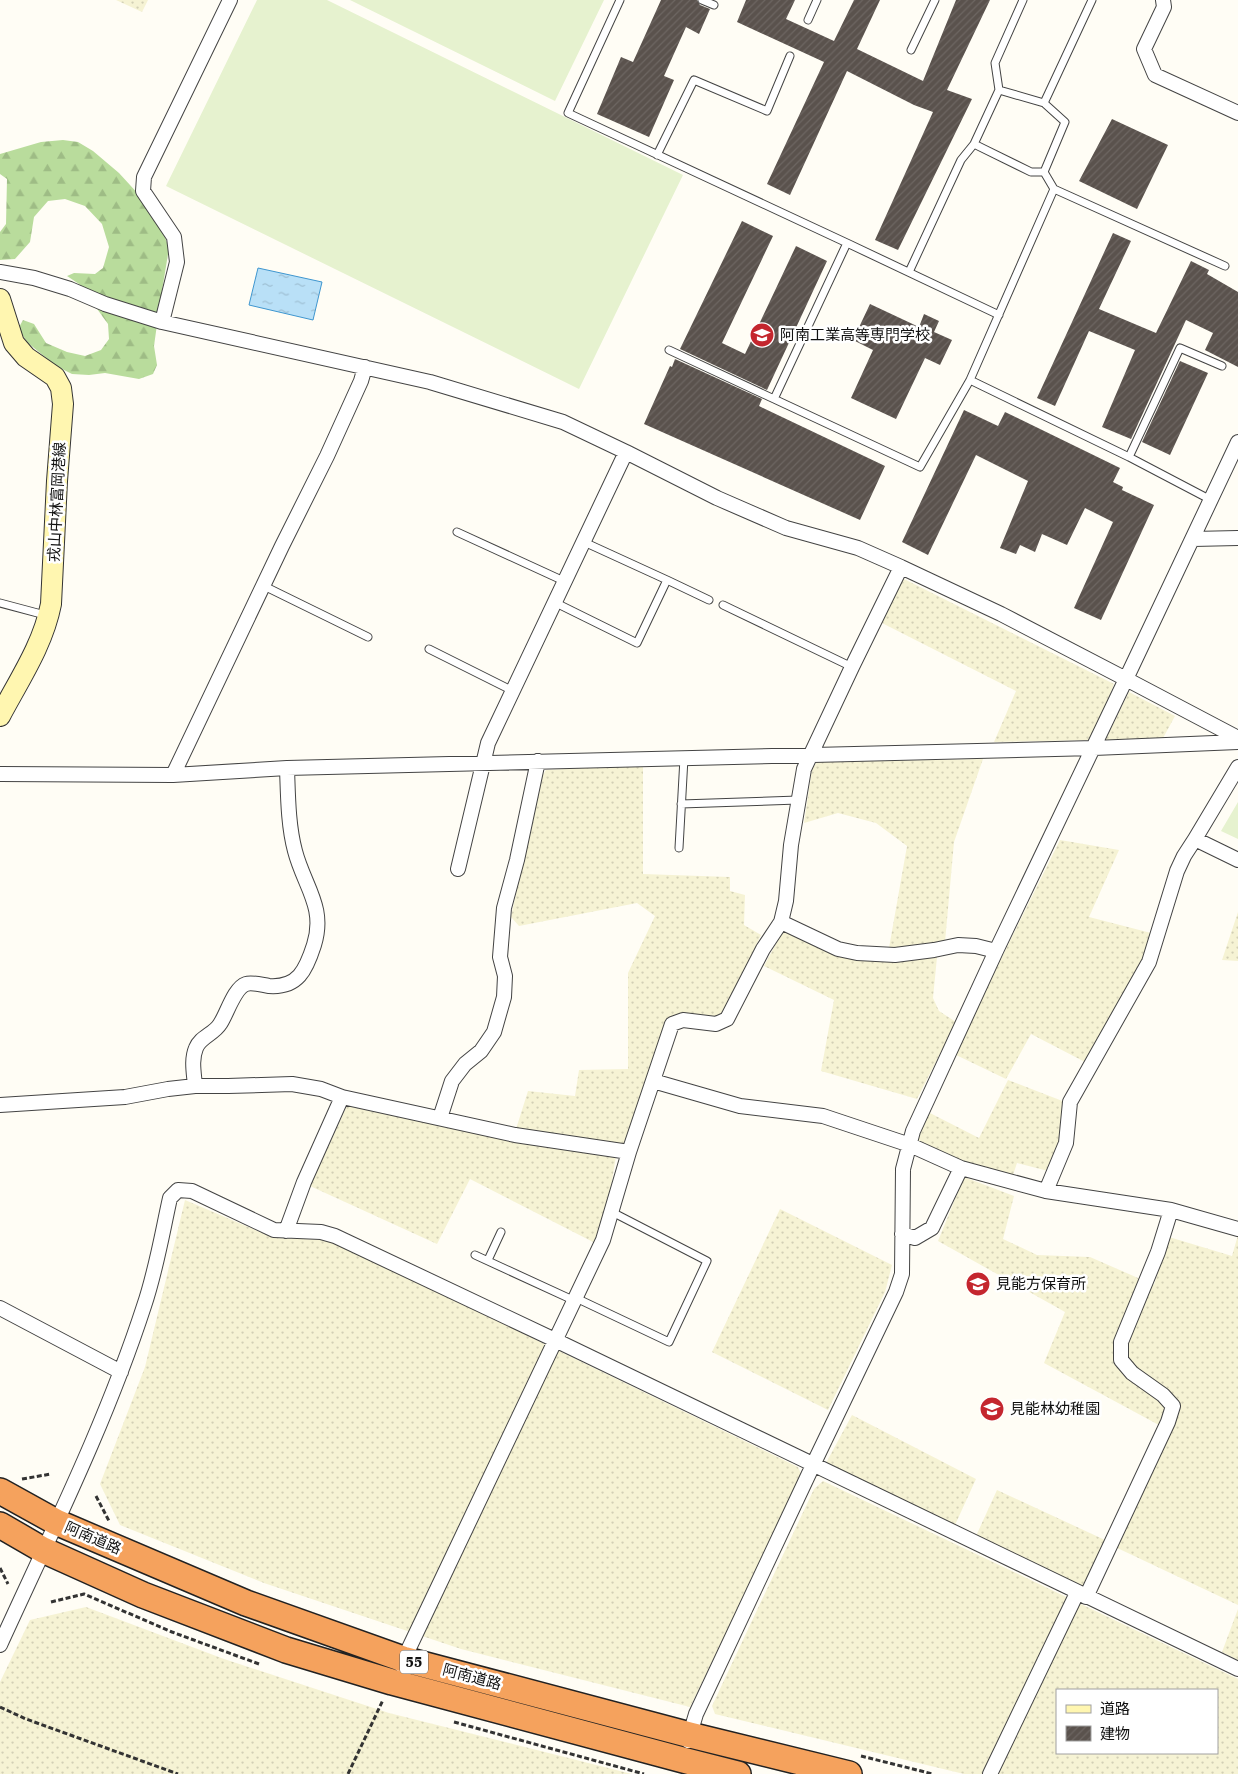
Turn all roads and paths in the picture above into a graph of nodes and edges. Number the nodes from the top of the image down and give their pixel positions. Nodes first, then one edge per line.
1 (230, 0) edge
2 (620, 0) edge
3 (702, 0) edge
4 (817, 0) edge
5 (935, 0) edge
6 (1023, 0) edge
7 (1092, 0) edge
8 (1163, 0) edge
9 (714, 5) dead end
10 (808, 20) dead end
11 (911, 50) dead end
12 (790, 56) dead end
13 (999, 90) junction
14 (1044, 103) junction
15 (1238, 113) edge
16 (974, 144) junction
17 (657, 154) junction
18 (1044, 172) junction
19 (1054, 189) junction
20 (847, 243) junction
21 (1225, 266) dead end
22 (0, 272) edge
23 (909, 272) junction
24 (0, 300) edge
25 (999, 315) junction
26 (162, 322) junction
27 (669, 350) dead end
28 (1222, 366) dead end
29 (366, 367) junction
30 (970, 380) junction
31 (774, 399) junction
32 (1238, 442) edge
33 (626, 452) junction
34 (1129, 457) junction
35 (1211, 500) junction
36 (457, 532) dead end
37 (1238, 538) edge
38 (1193, 539) junction
39 (584, 542) junction
40 (900, 567) junction
41 (667, 580) junction
42 (566, 582) junction
43 (264, 586) junction
44 (709, 600) dead end
45 (0, 603) edge
46 (556, 603) junction
47 (723, 605) dead end
48 (49, 616) junction
49 (368, 637) dead end
50 (429, 649) dead end
51 (852, 667) junction
52 (1126, 679) junction
53 (513, 691) junction
54 (0, 716) edge
55 (1238, 740) edge
56 (1094, 748) junction
57 (811, 755) junction
58 (684, 758) junction
59 (538, 761) junction
60 (483, 763) junction
61 (1238, 767) edge
62 (287, 768) junction
63 (0, 774) edge
64 (173, 775) junction
65 (798, 800) junction
66 (681, 804) junction
67 (1195, 839) junction
68 (679, 848) dead end
69 (1238, 860) edge
70 (458, 869) dead end
71 (781, 922) junction
72 (996, 951) junction
73 (653, 1081) junction
74 (195, 1086) junction
75 (342, 1097) junction
76 (0, 1105) edge
77 (440, 1118) junction
78 (910, 1145) junction
79 (629, 1152) junction
80 (961, 1168) junction
81 (1046, 1191) junction
82 (1171, 1210) junction
83 (612, 1212) junction
84 (1238, 1228) edge
85 (286, 1230) junction
86 (501, 1232) dead end
87 (902, 1234) junction
88 (476, 1254) dead end
89 (488, 1260) junction
90 (575, 1300) junction
91 (0, 1308) edge
92 (555, 1340) junction
93 (121, 1372) junction
94 (813, 1465) junction
95 (51, 1474) dead end
96 (10, 1485) edge
97 (96, 1496) dead end
98 (56, 1522) junction
99 (0, 1525) edge
100 (112, 1527) dead end
101 (43, 1550) junction
102 (0, 1568) edge
103 (8, 1584) dead end
104 (1082, 1595) junction
105 (0, 1645) edge
106 (403, 1659) junction
107 (1238, 1669) edge
108 (392, 1682) junction
109 (0, 1707) edge
110 (690, 1734) junction
111 (683, 1760) junction
112 (853, 1764) edge
113 (178, 1774) edge
114 (348, 1774) edge
115 (738, 1774) edge
116 (933, 1774) edge
117 (990, 1774) edge

1 - 26 street
2 - 17 lane
3 - 9 lane
4 - 10 lane
5 - 11 lane
6 - 13 lane
7 - 14 lane
8 - 15 street
12 - 17 lane
13 - 14 lane
13 - 16 lane
14 - 18 lane
16 - 18 lane
16 - 23 lane
17 - 20 lane
18 - 19 lane
19 - 21 lane
19 - 25 lane
20 - 23 lane
20 - 31 lane
22 - 26 street
23 - 25 lane
24 - 48 main road, 戎山中林富岡港線
25 - 30 lane
26 - 29 street
27 - 31 lane
28 - 34 lane
29 - 33 street
29 - 43 street
30 - 31 lane
30 - 34 lane
32 - 35 street
33 - 39 street
33 - 40 street
34 - 35 lane
35 - 38 street
36 - 42 lane
37 - 38 street
38 - 52 street
39 - 41 lane
39 - 42 street
40 - 51 street
40 - 52 street
41 - 44 lane
41 - 46 lane
42 - 46 street
43 - 49 lane
43 - 64 street
45 - 48 lane
46 - 53 street
47 - 51 lane
48 - 54 main road, 戎山中林富岡港線
50 - 53 lane
51 - 57 street
52 - 55 street
52 - 56 street
53 - 60 street
55 - 56 street
56 - 57 street
56 - 72 street
57 - 58 street
57 - 65 street
58 - 59 street
58 - 66 lane
59 - 60 street
59 - 77 street
60 - 62 street
60 - 70 street
61 - 67 street
62 - 64 street
62 - 74 street
63 - 64 street
65 - 66 lane
65 - 71 street
66 - 68 lane
67 - 69 street
67 - 81 street
71 - 72 street
71 - 73 street
72 - 78 street
73 - 78 street
73 - 79 street
74 - 75 street
74 - 76 street
75 - 77 street
75 - 85 street
77 - 79 street
78 - 80 street
78 - 87 street
79 - 83 street
80 - 81 street
80 - 87 street
81 - 82 street
82 - 84 street
82 - 104 street
83 - 90 street
83 - 90 lane
85 - 92 street
85 - 93 street
86 - 89 lane
87 - 94 street
88 - 89 lane
89 - 90 lane
90 - 92 street
91 - 93 street
92 - 94 street
92 - 106 street
93 - 98 street
94 - 104 street
94 - 110 street
95 - 96 path
96 - 98 highway, 阿南道路 / 55
97 - 100 path
98 - 101 street
98 - 106 highway, 阿南道路 / 55
99 - 101 highway, 阿南道路 / 55
101 - 105 street
101 - 108 highway, 阿南道路 / 55
102 - 103 path
104 - 107 street
104 - 117 street
106 - 108 street
106 - 110 highway, 阿南道路 / 55
108 - 111 highway, 阿南道路 / 55
108 - 114 path
109 - 113 path
110 - 111 street
110 - 112 highway, 阿南道路 / 55
111 - 115 highway, 阿南道路 / 55
112 - 116 path

